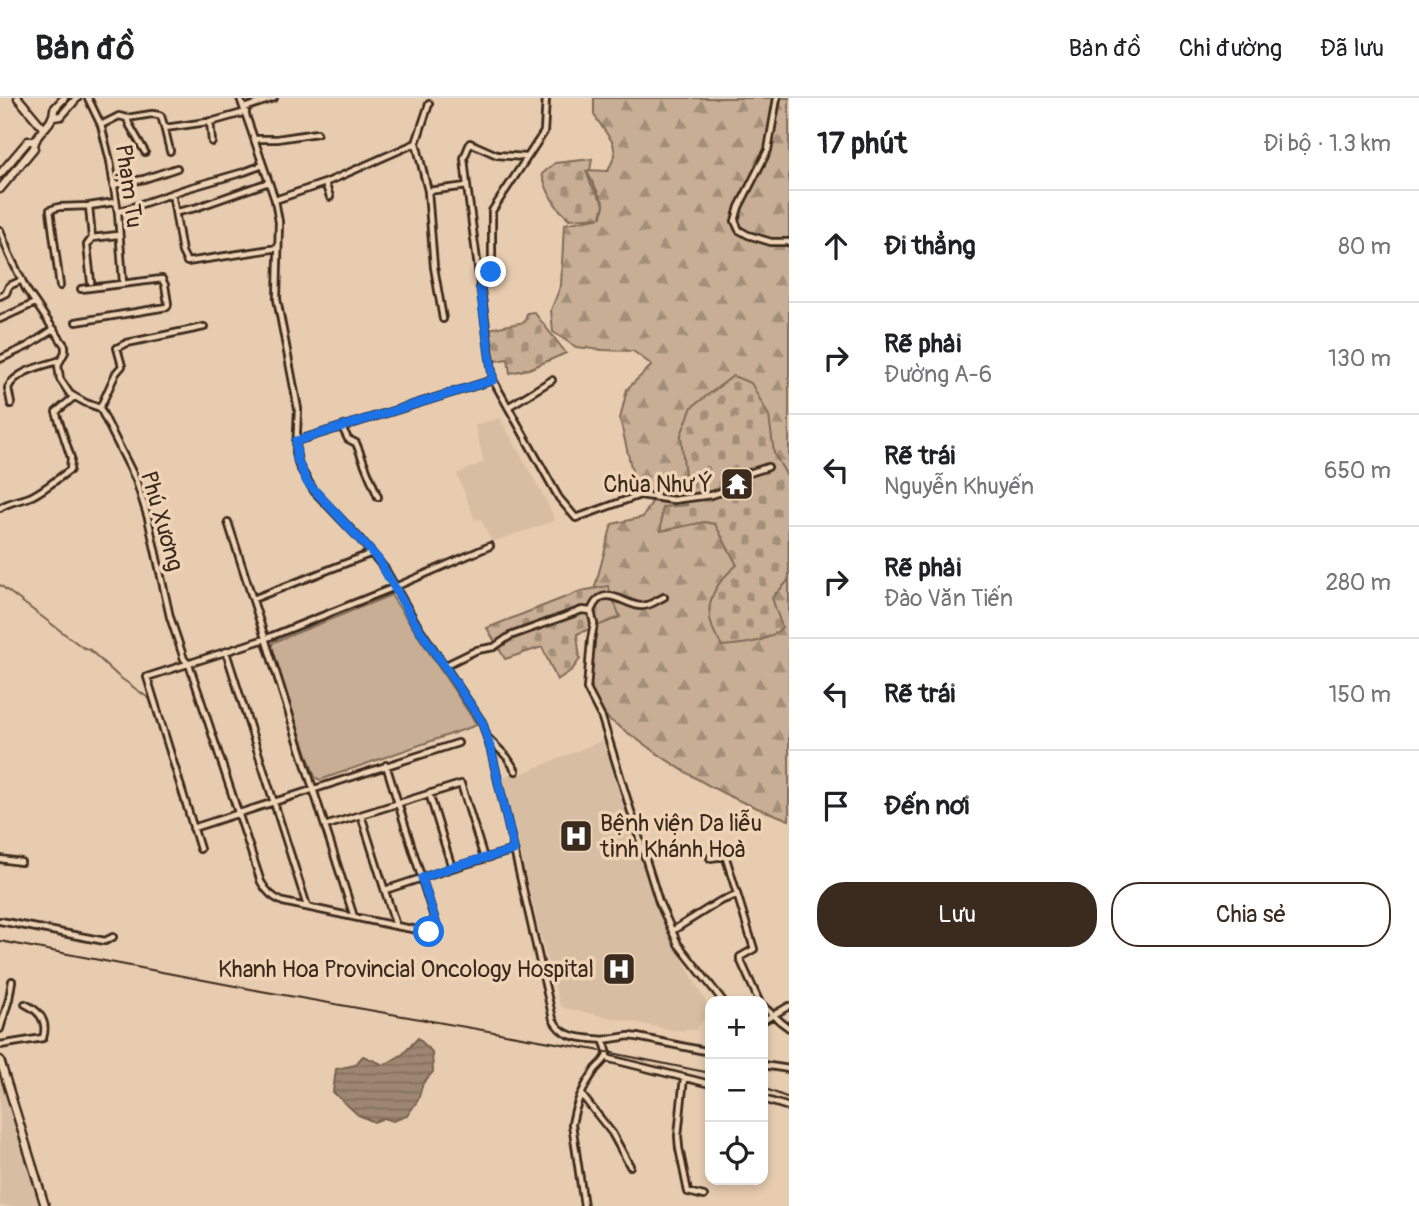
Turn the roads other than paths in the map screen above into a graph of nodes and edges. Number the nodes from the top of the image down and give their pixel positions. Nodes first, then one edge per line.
1 (18, 98) edge
2 (64, 98) edge
3 (76, 98) edge
4 (88, 98) edge
5 (240, 98) edge
6 (274, 98) edge
7 (546, 98) edge
8 (777, 98) edge
9 (429, 104) dead end
10 (245, 110) junction
11 (54, 117) junction
12 (127, 118) junction
13 (210, 121) junction
14 (101, 125) junction
15 (165, 128) junction
16 (44, 129) junction
17 (317, 133) dead end
18 (254, 139) junction
19 (34, 141) junction
20 (212, 142) dead end
21 (416, 143) junction
22 (170, 151) dead end
23 (145, 152) dead end
24 (526, 157) junction
25 (263, 165) junction
26 (177, 168) dead end
27 (0, 174) edge
28 (269, 182) junction
29 (325, 183) junction
30 (113, 185) junction
31 (467, 186) junction
32 (0, 189) edge
33 (428, 191) junction
34 (172, 193) junction
35 (330, 197) dead end
36 (275, 200) junction
37 (115, 202) junction
38 (89, 206) junction
39 (118, 212) junction
40 (177, 212) junction
41 (0, 230) edge
42 (119, 235) junction
43 (92, 238) junction
44 (789, 242) edge
45 (278, 248) junction
46 (22, 280) junction
47 (91, 282) dead end
48 (123, 283) junction
49 (60, 286) dead end
50 (480, 287) junction
51 (81, 289) dead end
52 (0, 296) edge
53 (35, 303) junction
54 (0, 319) edge
55 (443, 319) dead end
56 (76, 322) dead end
57 (204, 327) dead end
58 (54, 329) junction
59 (0, 359) edge
60 (59, 360) junction
61 (493, 380) junction
62 (552, 380) dead end
63 (74, 397) junction
64 (11, 404) dead end
65 (508, 407) junction
66 (100, 408) junction
67 (341, 427) junction
68 (296, 441) junction
69 (768, 467) dead end
70 (378, 497) dead end
71 (0, 508) edge
72 (228, 522) dead end
73 (490, 546) dead end
74 (372, 553) junction
75 (395, 587) junction
76 (664, 597) dead end
77 (253, 599) junction
78 (591, 611) junction
79 (265, 639) junction
80 (226, 652) junction
81 (189, 664) junction
82 (444, 666) junction
83 (487, 738) junction
84 (458, 743) dead end
85 (386, 765) junction
86 (516, 771) dead end
87 (313, 789) junction
88 (429, 793) junction
89 (274, 802) junction
90 (399, 802) junction
91 (238, 814) junction
92 (361, 815) junction
93 (325, 826) junction
94 (194, 828) junction
95 (200, 849) dead end
96 (514, 850) junction
97 (484, 858) junction
98 (710, 858) dead end
99 (0, 859) edge
100 (21, 862) dead end
101 (452, 867) junction
102 (422, 878) junction
103 (385, 890) junction
104 (737, 895) junction
105 (308, 907) junction
106 (354, 917) junction
107 (0, 921) edge
108 (396, 926) junction
109 (672, 931) junction
110 (113, 937) dead end
111 (12, 981) dead end
112 (719, 996) edge
113 (757, 996) edge
114 (25, 1004) dead end
115 (789, 1006) edge
116 (768, 1011) edge
117 (773, 1016) junction
118 (768, 1018) edge
119 (789, 1028) edge
120 (0, 1029) edge
121 (603, 1040) junction
122 (0, 1045) edge
123 (705, 1051) edge
124 (607, 1057) junction
125 (0, 1060) edge
126 (768, 1066) edge
127 (789, 1069) edge
128 (684, 1077) junction
129 (705, 1083) edge
130 (581, 1094) junction
131 (768, 1101) edge
132 (789, 1107) edge
133 (630, 1166) dead end
134 (704, 1196) dead end
135 (46, 1206) edge
136 (584, 1206) edge

1 - 16 main road
2 - 11 main road
3 - 11 main road
4 - 14 street, Phạm Tu
5 - 10 street
6 - 10 street
7 - 24 street
8 - 44 street
9 - 21 street
10 - 13 street
10 - 18 street
11 - 16 main road
12 - 14 street
12 - 15 street
12 - 23 street
13 - 15 street
13 - 20 street
14 - 30 street, Phạm Tu
15 - 22 street
16 - 19 main road
17 - 18 street
18 - 25 street
19 - 27 main road
19 - 32 main road
21 - 29 street
21 - 33 street
24 - 31 street
24 - 50 street
25 - 28 street
25 - 34 street
26 - 30 street
28 - 36 street
28 - 40 street
29 - 35 street
29 - 36 street
30 - 37 street, Phạm Tu
31 - 33 street
31 - 50 street
33 - 55 street
34 - 39 street
34 - 40 street
36 - 45 street
37 - 38 street
37 - 39 street, Phạm Tu
38 - 43 street
38 - 49 street
39 - 42 street, Phạm Tu
40 - 45 street
41 - 46 street
42 - 43 street
42 - 48 street, Phạm Tu
43 - 47 street
45 - 68 street
46 - 52 street
46 - 53 street
48 - 51 street
48 - 56 street
50 - 61 street
53 - 54 street
53 - 58 street
57 - 66 street
58 - 59 street
58 - 60 street
60 - 63 street
60 - 64 street
61 - 65 street
61 - 67 street
62 - 65 street
63 - 66 street
63 - 71 street
65 - 69 street
66 - 81 street, Phú Xương
67 - 68 street
67 - 70 street
68 - 74 street
72 - 77 street
73 - 75 street
74 - 75 street
74 - 77 street
75 - 79 street
75 - 82 street
76 - 78 street
77 - 79 street
78 - 82 street
78 - 109 street
79 - 80 street
79 - 87 street
80 - 81 street
80 - 89 street
81 - 91 street, Phú Xương
81 - 94 street
82 - 83 street
83 - 86 street
83 - 96 street
84 - 85 street
85 - 87 street
85 - 90 street
87 - 89 street
87 - 93 street
88 - 90 street
88 - 97 street
88 - 101 street
89 - 91 street
89 - 105 street
90 - 92 street
90 - 102 street
91 - 94 street
91 - 105 street, Phú Xương
92 - 93 street
92 - 103 street
93 - 106 street
94 - 95 street
96 - 97 street
96 - 121 street
97 - 101 street
98 - 104 street
99 - 100 street
101 - 102 street
102 - 103 street
102 - 108 street, Phú Xương
103 - 108 street
104 - 109 street
104 - 113 street
105 - 106 street, Phú Xương
106 - 108 street, Phú Xương
107 - 110 street
109 - 112 street
111 - 120 street
114 - 122 street
115 - 117 street
116 - 117 street
117 - 118 street
117 - 119 street
121 - 123 street
121 - 124 street
124 - 128 street
124 - 130 street
125 - 135 main road
126 - 127 street
128 - 129 street
128 - 134 street
130 - 133 street
130 - 136 street
131 - 132 street

